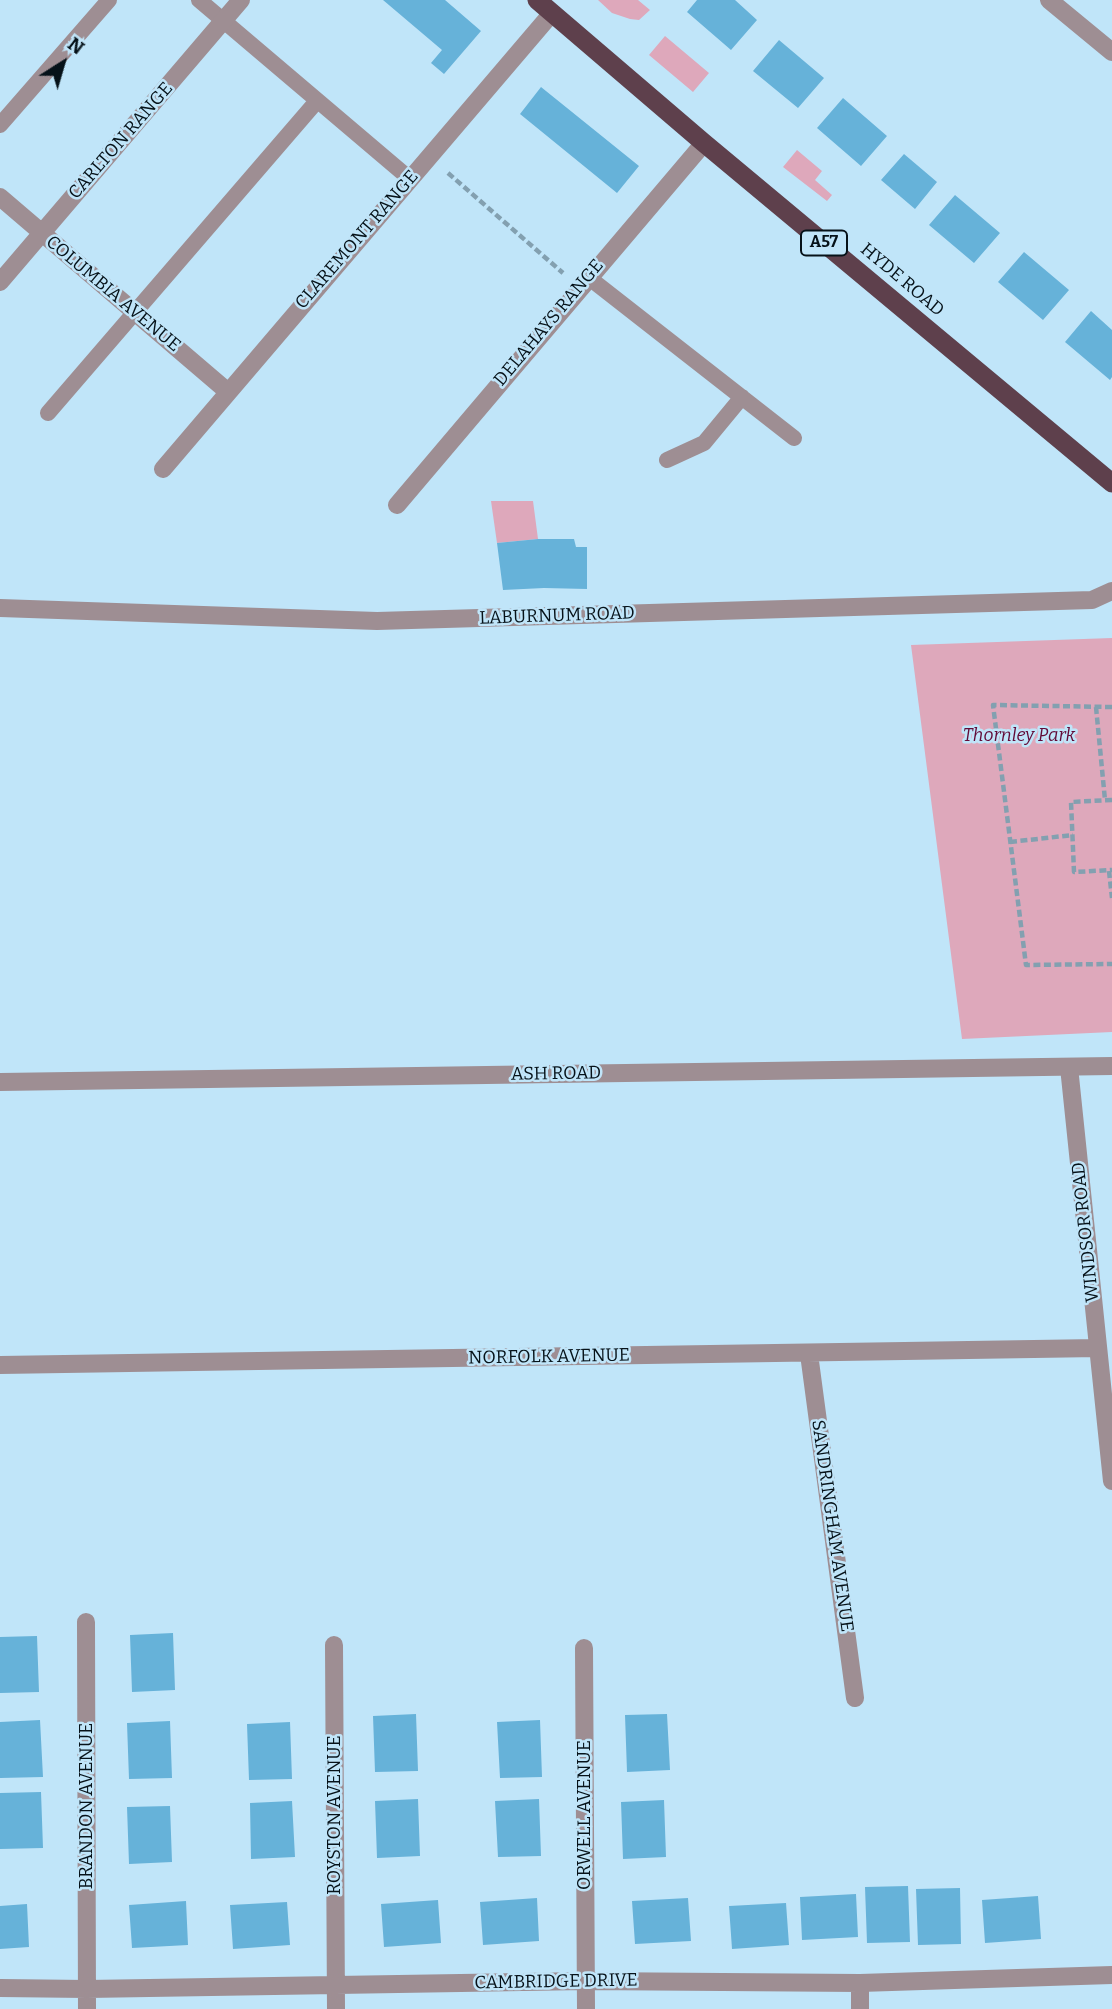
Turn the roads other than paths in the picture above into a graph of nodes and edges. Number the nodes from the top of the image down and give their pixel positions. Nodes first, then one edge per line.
1 (109, 0) edge
2 (199, 0) edge
3 (241, 0) edge
4 (1049, 0) edge
5 (544, 6) edge
6 (223, 21) junction
7 (1112, 52) edge
8 (317, 100) junction
9 (0, 125) edge
10 (704, 143) junction
11 (410, 179) junction
12 (0, 197) edge
13 (42, 234) junction
14 (0, 282) edge
15 (584, 282) junction
16 (135, 312) junction
17 (227, 391) junction
18 (742, 397) junction
19 (48, 414) dead end
20 (794, 438) dead end
21 (667, 460) dead end
22 (163, 469) dead end
23 (1112, 484) edge
24 (397, 505) dead end
25 (1112, 591) edge
26 (0, 608) edge
27 (1112, 1066) edge
28 (1069, 1067) junction
29 (0, 1082) edge
30 (1098, 1348) junction
31 (809, 1354) junction
32 (0, 1365) edge
33 (1112, 1482) edge
34 (86, 1622) dead end
35 (334, 1646) dead end
36 (584, 1648) dead end
37 (855, 1698) dead end
38 (1112, 1975) edge
39 (585, 1981) junction
40 (860, 1983) junction
41 (335, 1985) junction
42 (0, 1988) edge
43 (87, 1989) junction
44 (87, 2009) edge
45 (336, 2009) edge
46 (586, 2009) edge
47 (860, 2009) edge

1 - 9 lane
2 - 6 lane
3 - 6 street, CARLTON RANGE
4 - 7 street
5 - 10 highway, HYDE ROAD / A57
5 - 11 street, CLAREMONT RANGE
6 - 8 lane
6 - 13 street, CARLTON RANGE
8 - 11 lane
8 - 16 lane
10 - 15 street, DELAHAYS RANGE
10 - 23 highway, HYDE ROAD / A57
11 - 17 street, CLAREMONT RANGE
12 - 13 street, COLUMBIA AVENUE
13 - 14 street, CARLTON RANGE
13 - 16 street, COLUMBIA AVENUE
15 - 18 lane
15 - 24 street, DELAHAYS RANGE
16 - 17 street, COLUMBIA AVENUE
16 - 19 lane
17 - 22 street, CLAREMONT RANGE
18 - 20 lane
18 - 21 lane
25 - 26 street, LABURNUM ROAD
27 - 28 street, ASH ROAD
28 - 29 street, ASH ROAD
28 - 30 street, WINDSOR ROAD
30 - 31 street, NORFOLK AVENUE
30 - 33 street, WINDSOR ROAD
31 - 32 street, NORFOLK AVENUE
31 - 37 street, SANDRINGHAM AVENUE
34 - 43 street, BRANDON AVENUE
35 - 41 street, ROYSTON AVENUE
36 - 39 street, ORWELL AVENUE
38 - 40 street, CAMBRIDGE DRIVE
39 - 40 street, CAMBRIDGE DRIVE
39 - 41 street, CAMBRIDGE DRIVE
39 - 46 street, ORWELL AVENUE
40 - 47 street
41 - 43 street, CAMBRIDGE DRIVE
41 - 45 street, ROYSTON AVENUE
42 - 43 street, CAMBRIDGE DRIVE
43 - 44 street, BRANDON AVENUE

